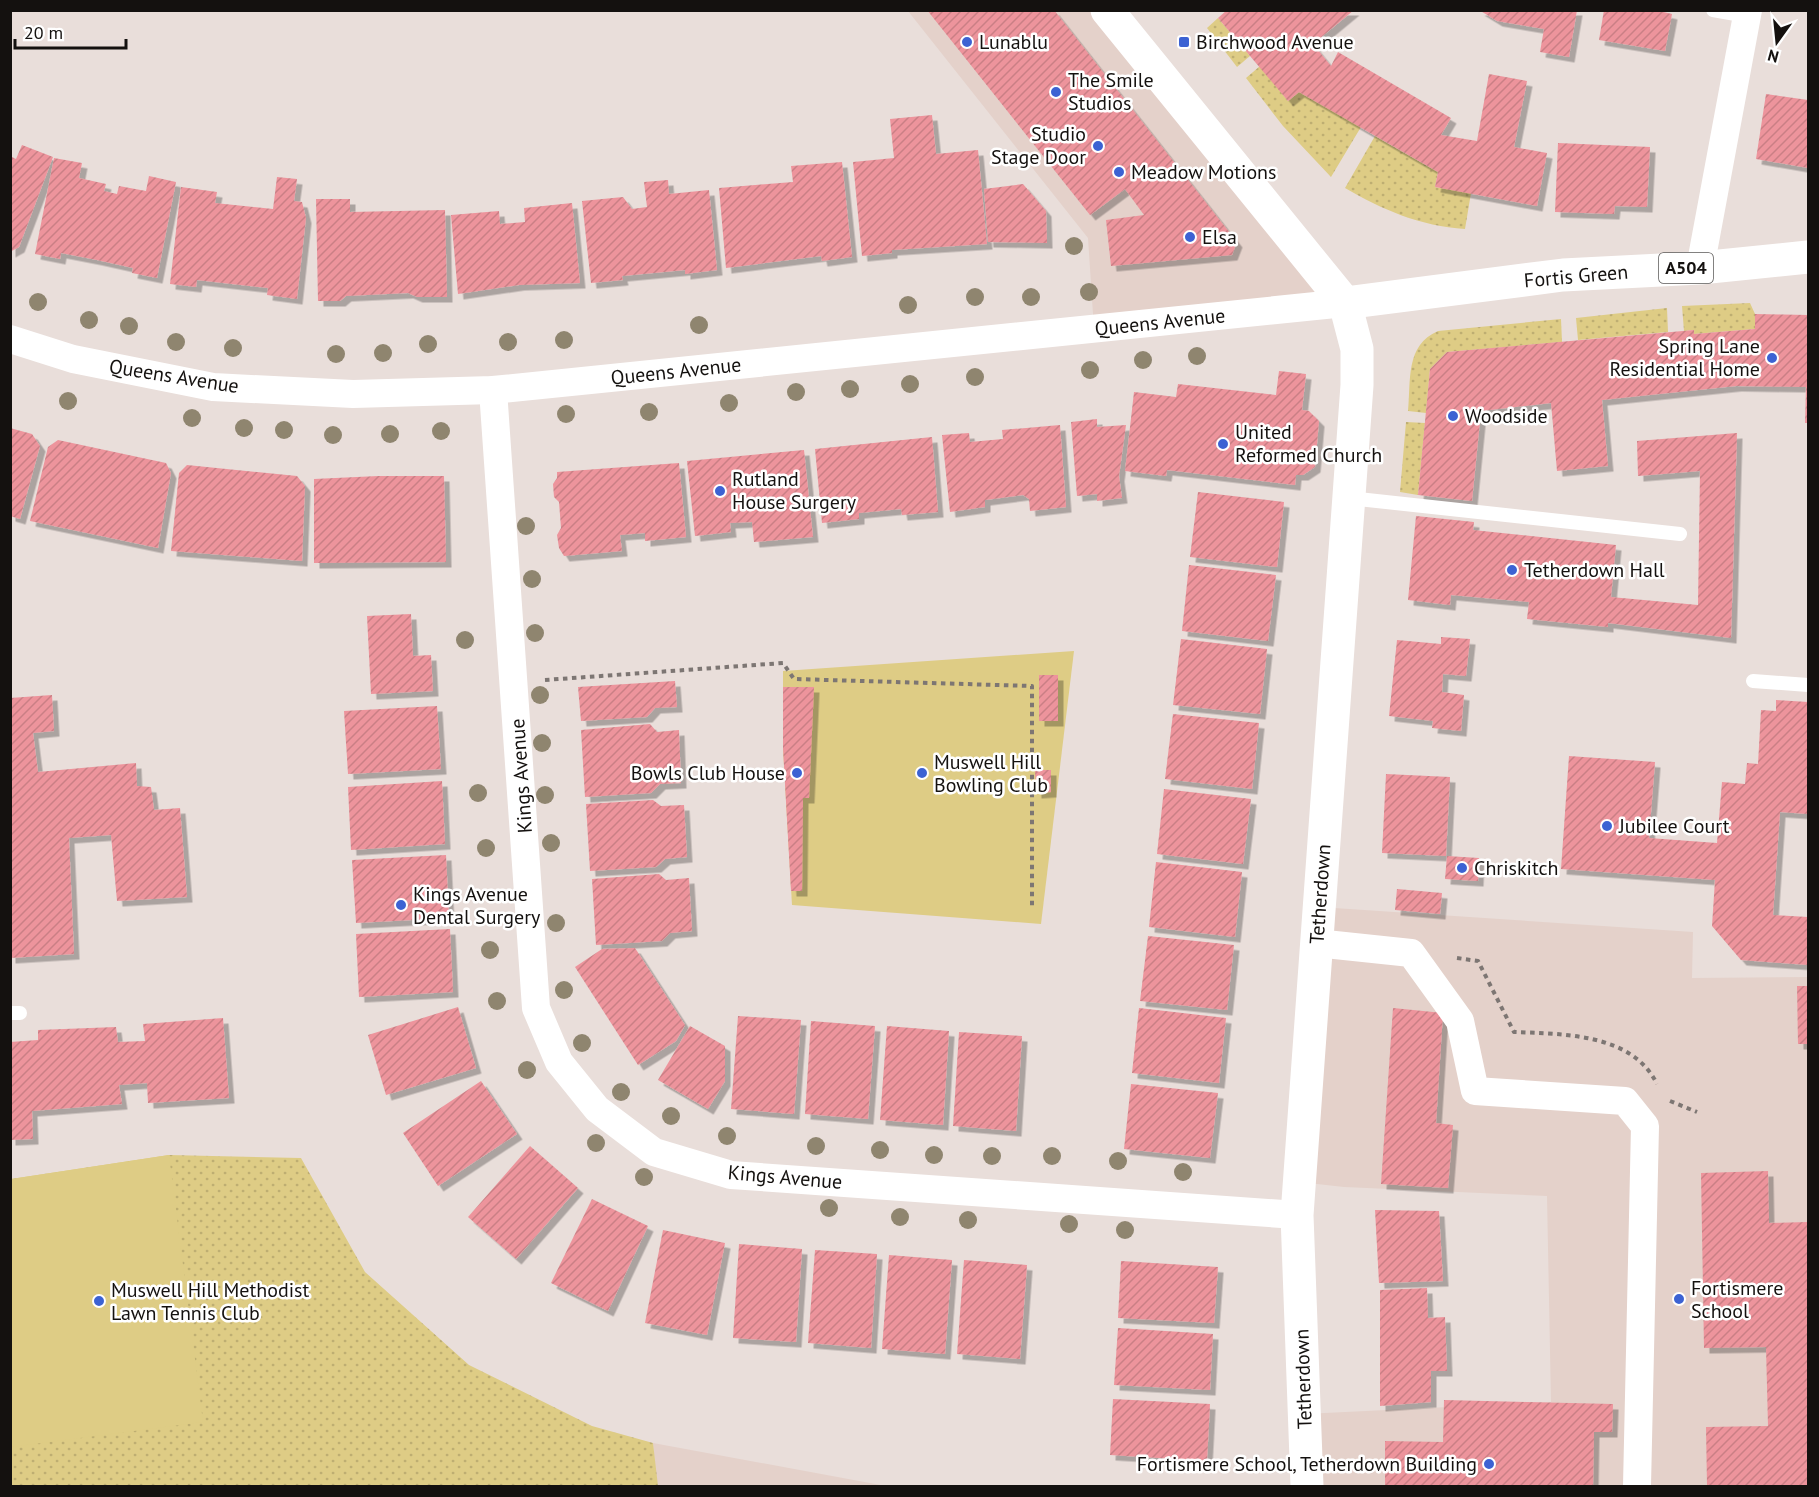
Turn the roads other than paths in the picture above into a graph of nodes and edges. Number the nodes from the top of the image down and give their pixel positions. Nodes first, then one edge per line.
1 (1107, 10) edge
2 (1713, 10) edge
3 (1747, 13) edge
4 (1809, 257) edge
5 (1700, 268) junction
6 (1345, 303) junction
7 (10, 339) edge
8 (493, 390) junction
9 (1349, 498) junction
10 (1680, 534) dead end
11 (1753, 681) dead end
12 (1809, 685) edge
13 (1316, 943) junction
14 (1297, 1215) junction
15 (1307, 1486) edge
16 (1637, 1486) edge

1 - 6 street
2 - 3 lane
3 - 5 street
4 - 5 street, Fortis Green / A504
5 - 6 street, Fortis Green / A504
6 - 8 street, Queens Avenue
6 - 9 street, Tetherdown
7 - 8 street, Queens Avenue
8 - 14 street, Kings Avenue
9 - 10 lane
9 - 13 street, Tetherdown
11 - 12 lane
13 - 14 street, Tetherdown
13 - 16 street
14 - 15 street, Tetherdown

